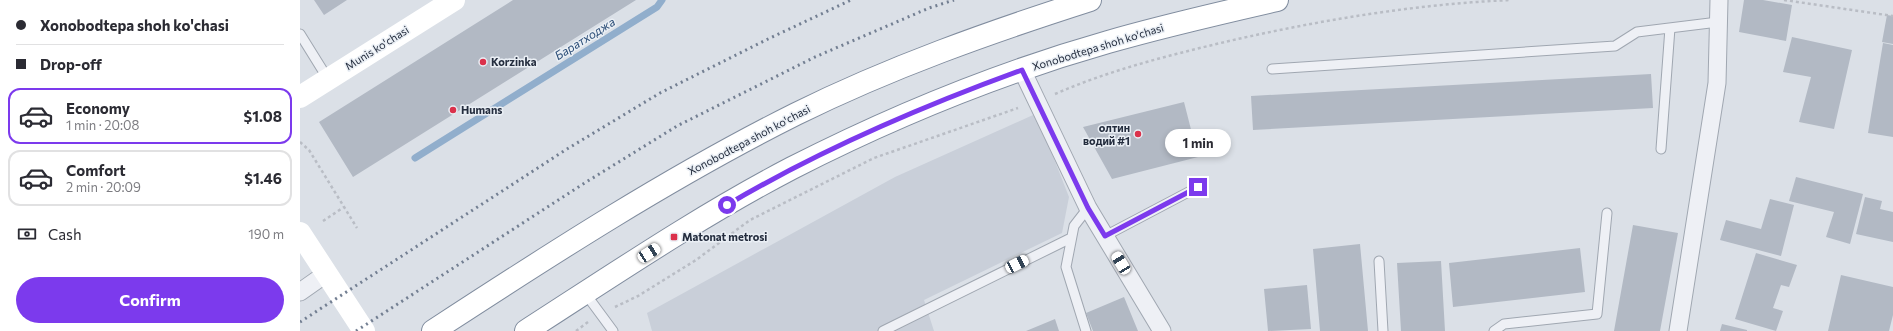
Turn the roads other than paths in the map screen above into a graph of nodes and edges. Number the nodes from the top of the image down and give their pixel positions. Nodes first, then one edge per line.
1 (454, 0) edge
2 (1090, 0) edge
3 (1277, 0) edge
4 (1719, 0) edge
5 (1718, 22) junction
6 (1670, 28) junction
7 (300, 34) edge
8 (1272, 69) dead end
9 (1022, 70) junction
10 (328, 79) junction
11 (300, 97) edge
12 (1662, 149) dead end
13 (1198, 187) dead end
14 (1088, 208) junction
15 (1607, 213) dead end
16 (300, 233) edge
17 (1105, 236) junction
18 (1071, 238) junction
19 (1379, 261) dead end
20 (327, 274) junction
21 (300, 292) edge
22 (585, 293) junction
23 (364, 331) edge
24 (433, 331) edge
25 (526, 331) edge
26 (613, 331) edge
27 (883, 331) edge
28 (1086, 331) edge
29 (1163, 331) edge
30 (1383, 331) edge
31 (1494, 331) edge
32 (1678, 331) edge

1 - 10 main road, Munis ko'chasi
2 - 24 main road, Xonobodtepa shoh ko'chasi
3 - 9 main road, Xonobodtepa shoh ko'chasi
4 - 5 street
5 - 6 lane
5 - 32 street
6 - 8 lane
6 - 12 lane
7 - 10 lane
9 - 14 street
9 - 22 main road, Xonobodtepa shoh ko'chasi
10 - 11 main road, Munis ko'chasi
13 - 17 lane
14 - 17 street
14 - 18 lane
15 - 31 lane
16 - 20 main road
17 - 29 street
18 - 27 lane
18 - 28 lane
19 - 30 lane
20 - 21 street
20 - 23 main road
22 - 25 main road, Xonobodtepa shoh ko'chasi
22 - 26 lane

